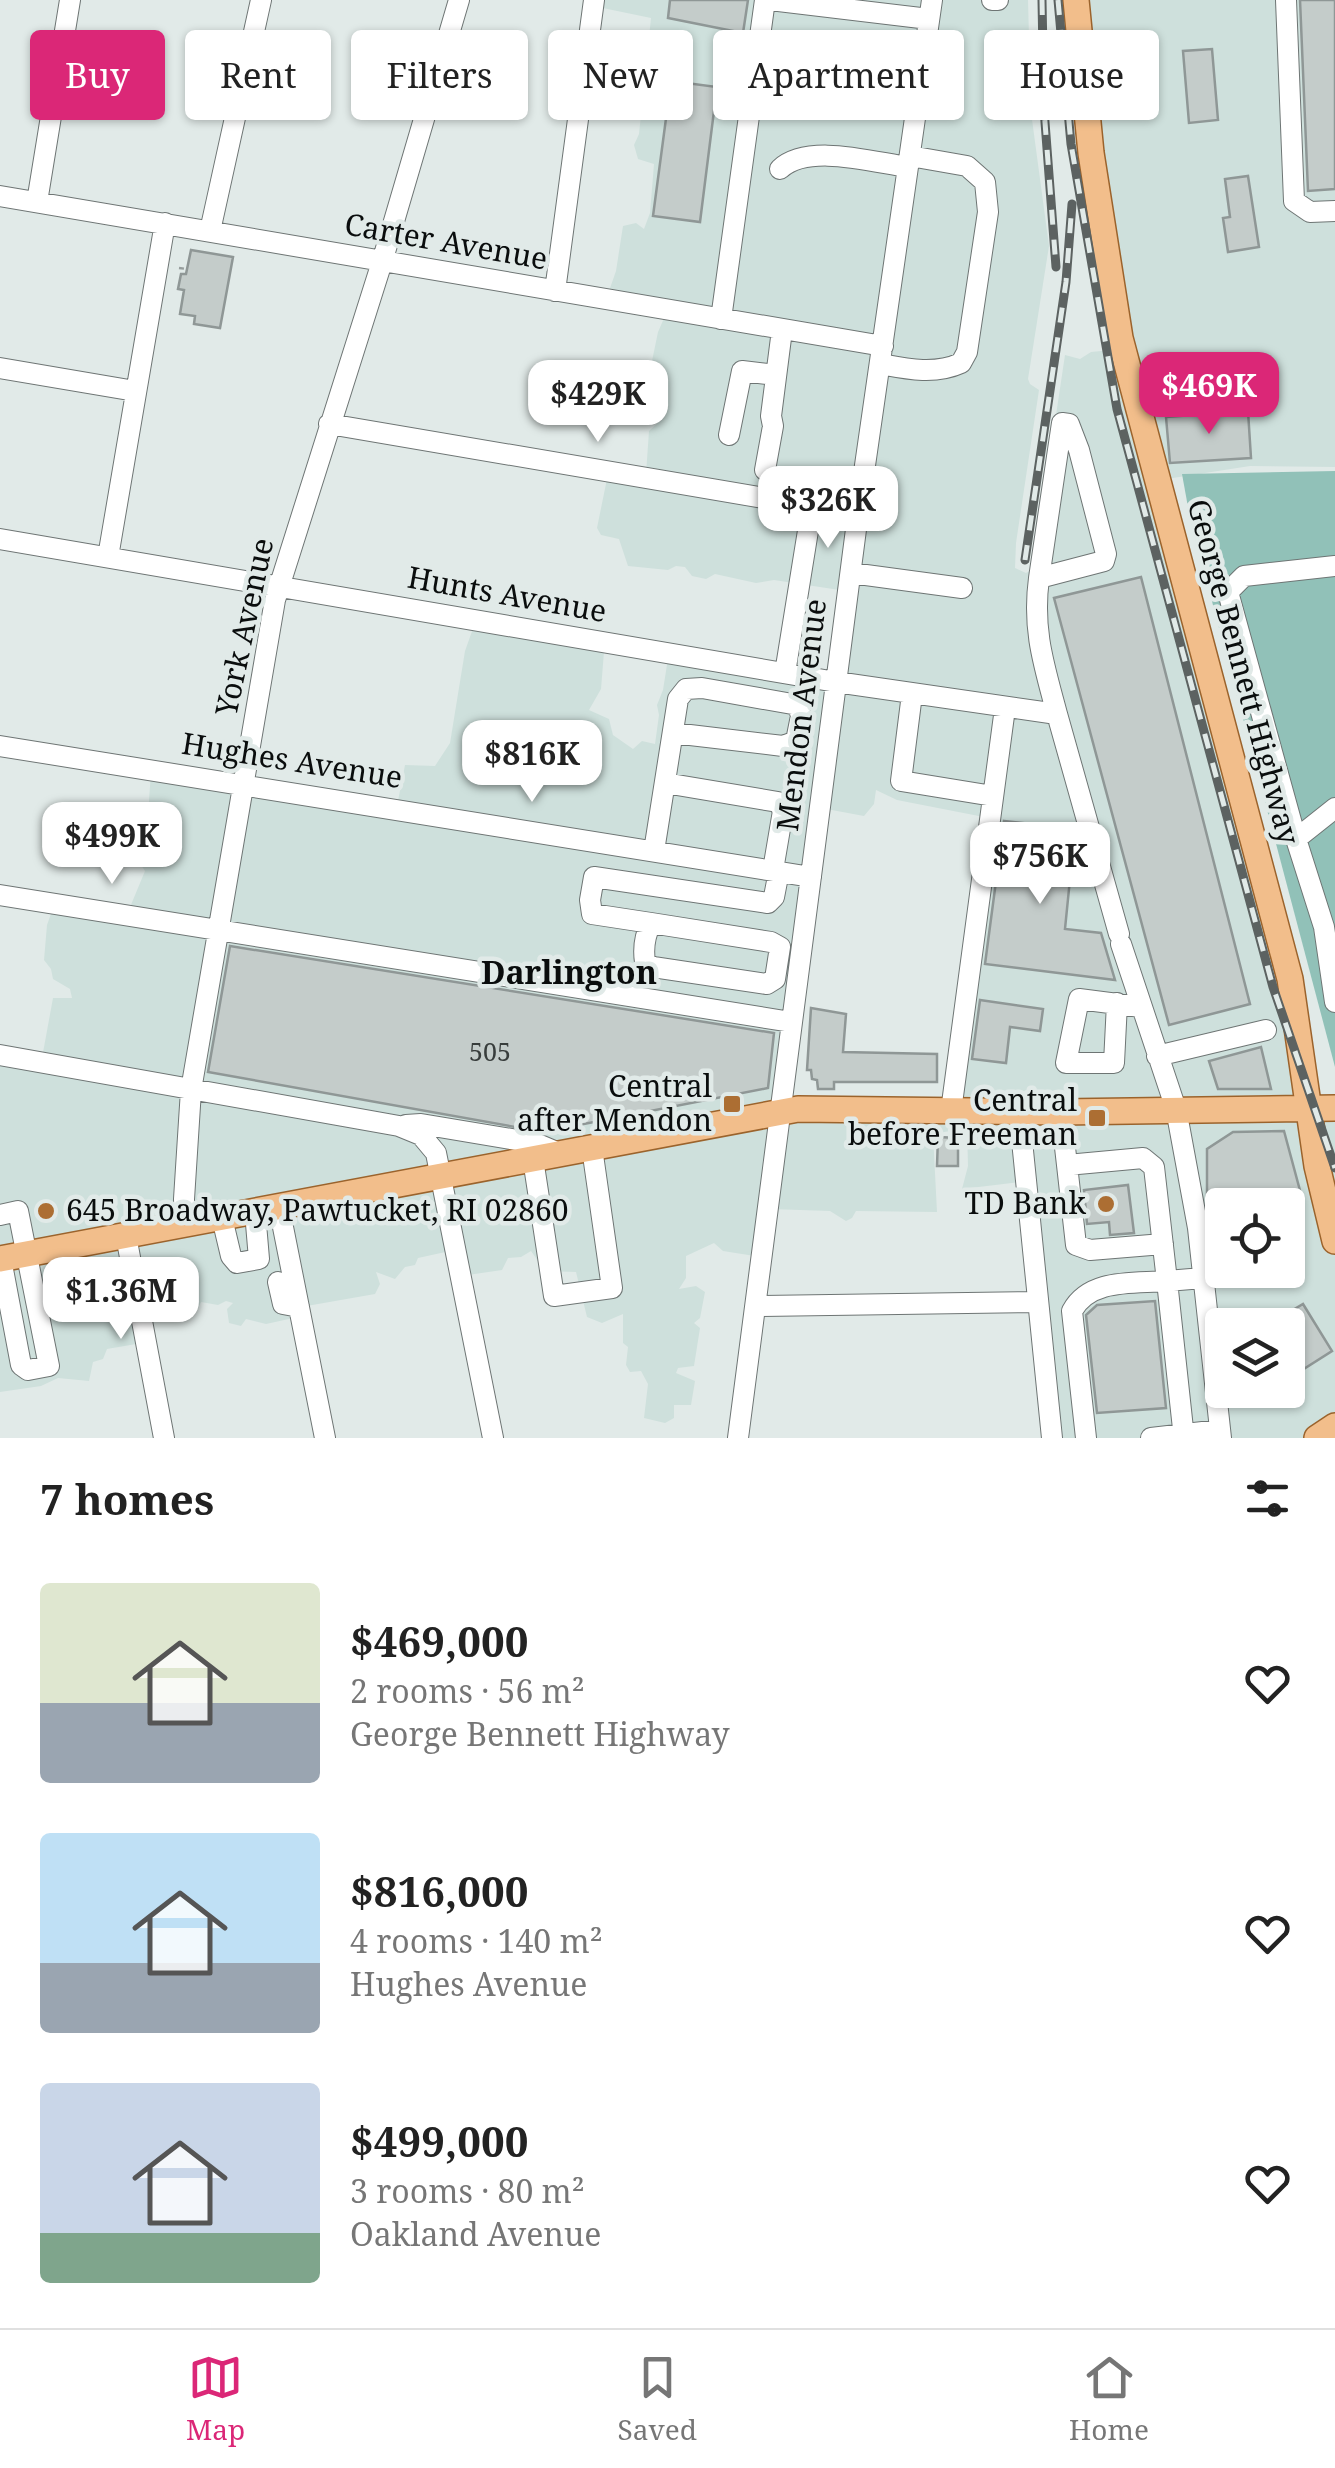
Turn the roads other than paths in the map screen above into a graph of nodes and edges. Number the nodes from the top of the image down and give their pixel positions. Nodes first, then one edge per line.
1 (70, 0) edge
2 (261, 0) edge
3 (460, 0) edge
4 (594, 0) edge
5 (767, 0) edge
6 (1076, 0) edge
7 (1286, 0) edge
8 (931, 10) edge
9 (909, 161) junction
10 (780, 170) dead end
11 (0, 196) edge
12 (36, 202) junction
13 (1335, 211) edge
14 (165, 223) junction
15 (210, 230) junction
16 (382, 262) junction
17 (555, 292) junction
18 (721, 320) junction
19 (782, 330) junction
20 (882, 355) junction
21 (0, 368) edge
22 (776, 376) junction
23 (135, 391) junction
24 (329, 424) junction
25 (729, 434) dead end
26 (764, 470) dead end
27 (812, 506) junction
28 (858, 514) junction
29 (0, 539) edge
30 (108, 557) junction
31 (1335, 566) edge
32 (850, 574) junction
33 (1039, 578) junction
34 (279, 587) junction
35 (962, 588) dead end
36 (785, 673) junction
37 (836, 682) junction
38 (912, 694) junction
39 (1005, 708) junction
40 (1057, 714) junction
41 (673, 733) junction
42 (0, 746) edge
43 (665, 783) junction
44 (244, 784) junction
45 (992, 796) junction
46 (1335, 808) edge
47 (1296, 840) junction
48 (600, 842) junction
49 (654, 851) junction
50 (776, 871) junction
51 (594, 877) junction
52 (811, 877) junction
53 (0, 894) edge
54 (1330, 922) edge
55 (651, 923) junction
56 (217, 929) junction
57 (712, 976) junction
58 (1335, 1002) edge
59 (1118, 1003) dead end
60 (1141, 1007) junction
61 (709, 1009) junction
62 (791, 1022) junction
63 (1266, 1030) dead end
64 (0, 1054) edge
65 (1157, 1056) junction
66 (191, 1090) junction
67 (1323, 1108) edge
68 (1176, 1109) junction
69 (782, 1111) junction
70 (1020, 1111) junction
71 (951, 1112) junction
72 (1061, 1112) junction
73 (398, 1126) junction
74 (592, 1148) junction
75 (562, 1154) junction
76 (533, 1159) junction
77 (1066, 1165) junction
78 (439, 1175) junction
79 (267, 1209) junction
80 (0, 1215) edge
81 (222, 1218) junction
82 (186, 1225) junction
83 (126, 1236) junction
84 (1335, 1241) edge
85 (1163, 1244) junction
86 (27, 1254) junction
87 (0, 1259) edge
88 (1203, 1278) junction
89 (1167, 1281) junction
90 (278, 1282) dead end
91 (1037, 1302) junction
92 (756, 1306) junction
93 (299, 1307) junction
94 (1335, 1426) edge
95 (1221, 1434) edge
96 (1184, 1436) edge
97 (164, 1438) edge
98 (325, 1438) edge
99 (493, 1438) edge
100 (738, 1438) edge
101 (1052, 1438) edge
102 (1086, 1438) edge
103 (1151, 1438) edge
104 (1316, 1438) edge

1 - 12 street
2 - 15 street
3 - 16 street, York Avenue
4 - 17 street
5 - 8 street
5 - 18 street
6 - 67 main road, George Bennett Highway
7 - 13 street
8 - 9 street, Mendon Avenue
9 - 10 street
9 - 20 street, Mendon Avenue
9 - 20 street, Carter Avenue
11 - 12 street, Carter Avenue
12 - 14 street, Carter Avenue
14 - 15 street, Carter Avenue
14 - 23 street
15 - 16 street, Carter Avenue
16 - 17 street, Carter Avenue
16 - 24 street, York Avenue
17 - 18 street, Carter Avenue
18 - 19 street, Carter Avenue
19 - 20 street, Carter Avenue
19 - 22 street
20 - 28 street, Mendon Avenue
21 - 23 street
22 - 25 street
22 - 26 street
23 - 30 street
24 - 27 street
24 - 34 street, York Avenue
27 - 28 street
27 - 36 street
28 - 32 street, Mendon Avenue
29 - 30 street, Hunts Avenue
30 - 34 street, Hunts Avenue
31 - 47 street
32 - 35 street
32 - 37 street, Mendon Avenue
33 - 33 street
33 - 40 street
34 - 36 street, Hunts Avenue
34 - 44 street, York Avenue
36 - 37 street, Hunts Avenue
37 - 38 street, Hunts Avenue
37 - 52 street, Mendon Avenue
38 - 39 street, Hunts Avenue
38 - 45 street
39 - 40 street, Hunts Avenue
39 - 45 street
40 - 60 street
41 - 41 street
41 - 43 street
42 - 44 street, Hughes Avenue
43 - 49 street
43 - 50 street
44 - 48 street, Hughes Avenue
44 - 56 street, York Avenue
45 - 71 street
46 - 47 street
47 - 54 street
48 - 49 street, Hughes Avenue
48 - 51 street
49 - 50 street, Hughes Avenue
50 - 51 street
50 - 52 street, Hughes Avenue
51 - 55 street
52 - 62 street, Mendon Avenue
53 - 56 street
54 - 58 street
55 - 57 street
55 - 57 street
56 - 61 street
56 - 66 street, York Avenue
57 - 61 street
59 - 60 street
60 - 65 street
61 - 62 street
62 - 69 street, Mendon Avenue
63 - 65 street
64 - 66 street
65 - 68 street
66 - 73 street
66 - 82 street, York Avenue
67 - 68 main road
67 - 84 main road, George Bennett Highway
68 - 72 main road
68 - 88 street
69 - 71 main road
69 - 74 main road
69 - 92 street, Mendon Avenue
70 - 71 main road
70 - 72 main road
70 - 91 street
72 - 77 street
73 - 75 street
73 - 78 street
74 - 75 main road
74 - 76 street
75 - 76 main road
76 - 78 main road
77 - 85 street
77 - 85 street
78 - 79 main road
78 - 99 street
79 - 81 main road
79 - 81 street
79 - 93 street
80 - 86 street
81 - 82 main road
82 - 83 main road
83 - 86 main road
83 - 97 street
85 - 89 street
86 - 87 main road
86 - 87 street
88 - 89 street
88 - 95 street
89 - 96 street
89 - 102 street
90 - 93 street
91 - 92 street
91 - 101 street
92 - 100 street, Mendon Avenue
93 - 98 street
94 - 104 main road
95 - 96 street
96 - 103 street

